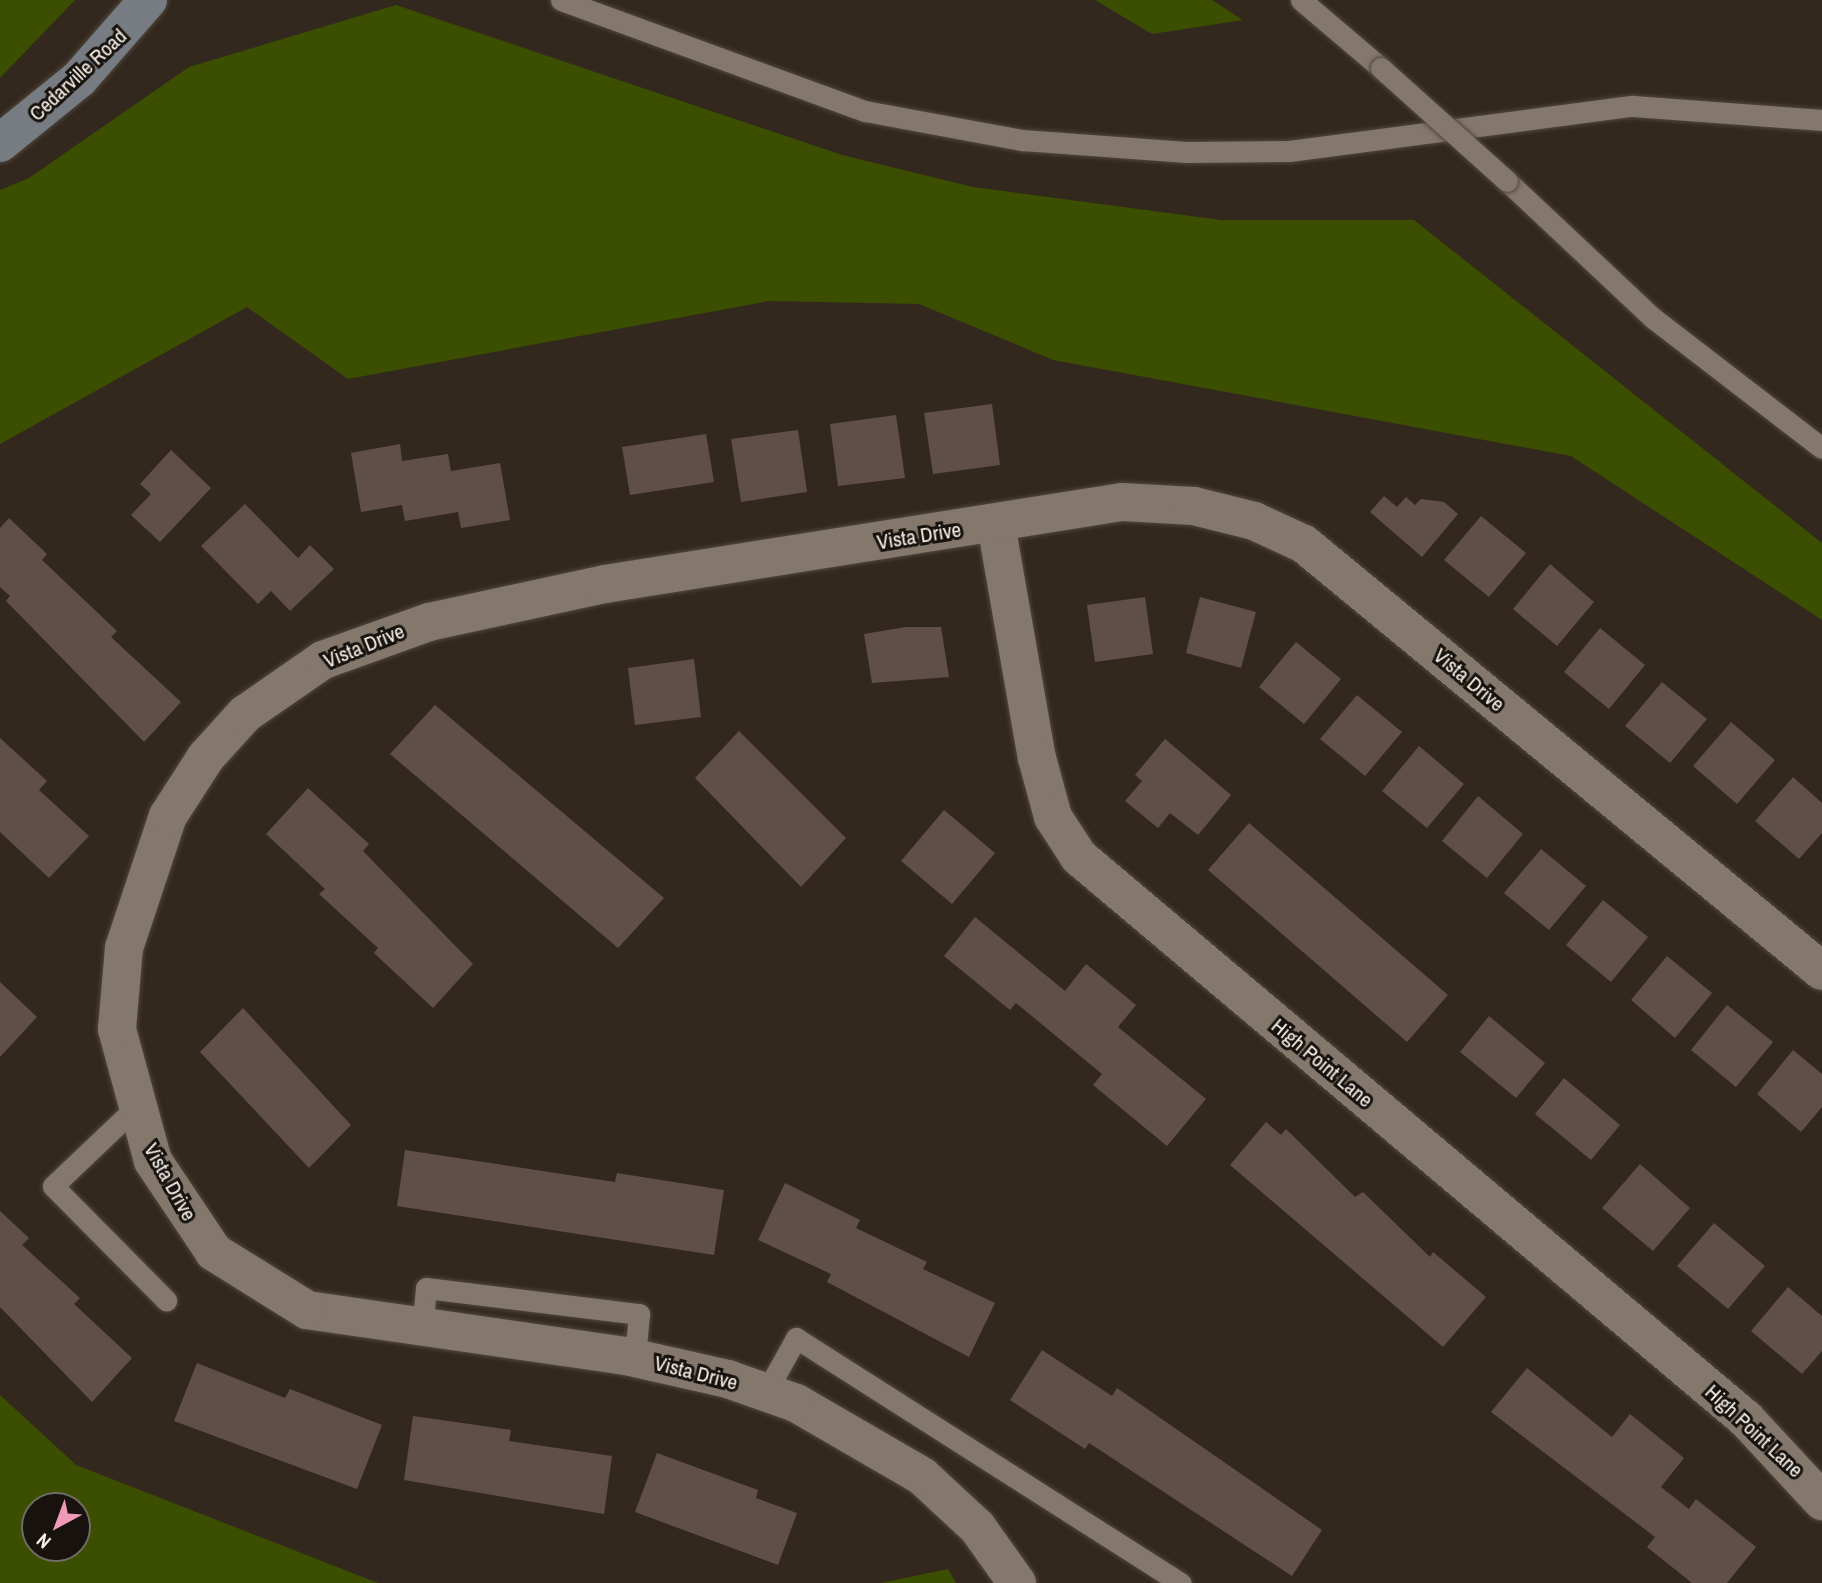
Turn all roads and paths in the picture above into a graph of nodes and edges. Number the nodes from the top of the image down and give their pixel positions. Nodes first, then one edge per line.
1 (148, 0) edge
2 (561, 0) edge
3 (1301, 0) edge
4 (1822, 120) edge
5 (0, 143) edge
6 (1822, 448) edge
7 (996, 524) junction
8 (1822, 971) edge
9 (135, 1108) junction
10 (166, 1300) dead end
11 (766, 1392) junction
12 (1822, 1501) edge
13 (1017, 1583) edge
14 (1181, 1583) edge

1 - 5 main road, Cedarville Road
2 - 4 lane
3 - 6 lane, bridge
7 - 8 street, Vista Drive
7 - 9 street, Vista Drive
7 - 12 street, High Point Lane
9 - 10 lane
9 - 11 street, Vista Drive
11 - 13 street, Vista Drive
11 - 14 lane

